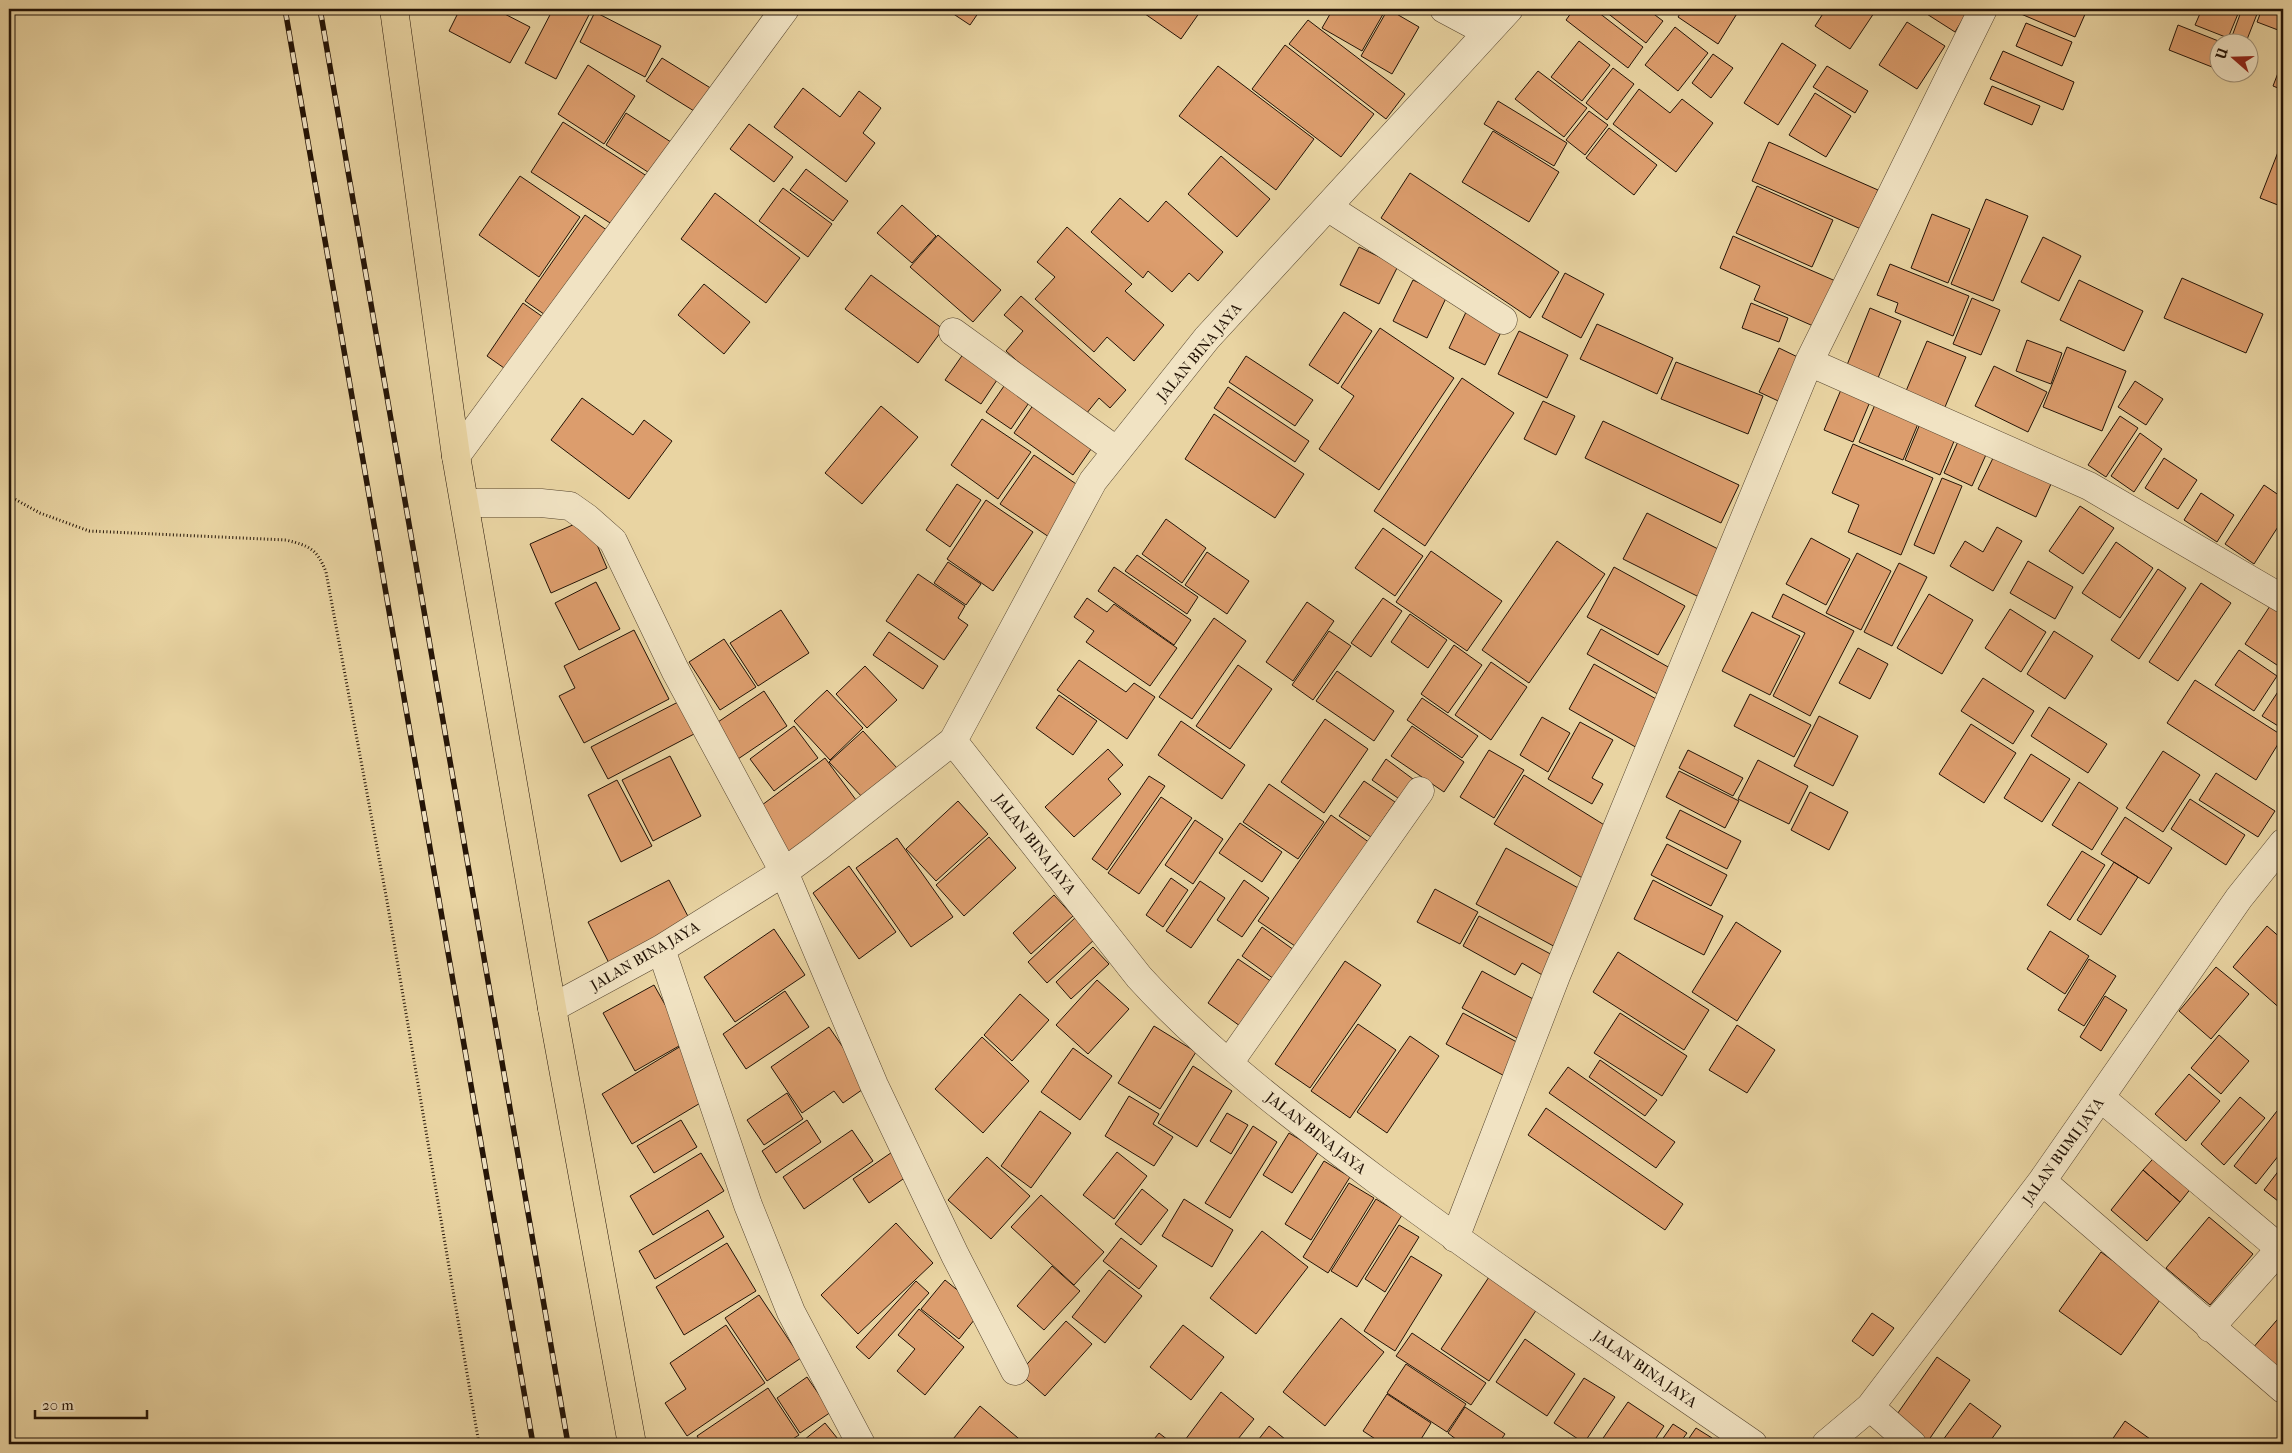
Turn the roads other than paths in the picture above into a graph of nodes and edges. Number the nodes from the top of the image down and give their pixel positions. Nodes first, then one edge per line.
1 (394, 9) edge
2 (785, 9) edge
3 (1444, 9) edge
4 (1508, 9) edge
5 (1983, 9) edge
6 (1488, 32) junction
7 (1328, 208) junction
8 (1504, 320) dead end
9 (953, 332) dead end
10 (1809, 362) junction
11 (1117, 451) junction
12 (456, 456) junction
13 (465, 502) junction
14 (2283, 599) edge
15 (954, 741) junction
16 (1420, 791) dead end
17 (2283, 843) edge
18 (784, 872) junction
19 (661, 949) junction
20 (552, 1008) junction
21 (1229, 1063) junction
22 (2101, 1098) junction
23 (2042, 1182) junction
24 (1455, 1238) junction
25 (2282, 1250) edge
26 (2210, 1328) junction
27 (1015, 1371) dead end
28 (2283, 1390) edge
29 (1870, 1408) junction
30 (632, 1444) edge
31 (862, 1444) edge
32 (1753, 1444) edge
33 (1826, 1444) edge
34 (1912, 1444) edge

1 - 12 main road
2 - 12 street
3 - 6 street
4 - 6 street, JALAN BINA JAYA
5 - 10 street
6 - 7 street, JALAN BINA JAYA
7 - 8 street
7 - 11 street, JALAN BINA JAYA
9 - 11 street
10 - 14 street
10 - 24 street
11 - 15 street, JALAN BINA JAYA
12 - 13 main road
13 - 18 street
13 - 20 main road
15 - 18 street, JALAN BINA JAYA
15 - 21 street, JALAN BINA JAYA
16 - 21 street
17 - 22 street, JALAN BUMI JAYA
18 - 19 street, JALAN BINA JAYA
18 - 27 street
19 - 20 street, JALAN BINA JAYA
19 - 31 street
20 - 30 main road
21 - 24 street, JALAN BINA JAYA
22 - 23 street, JALAN BUMI JAYA
22 - 25 street
23 - 26 street
23 - 29 street, JALAN BUMI JAYA
24 - 32 street, JALAN BINA JAYA
25 - 26 street
26 - 28 street
29 - 33 street, JALAN BUMI JAYA
29 - 34 street

